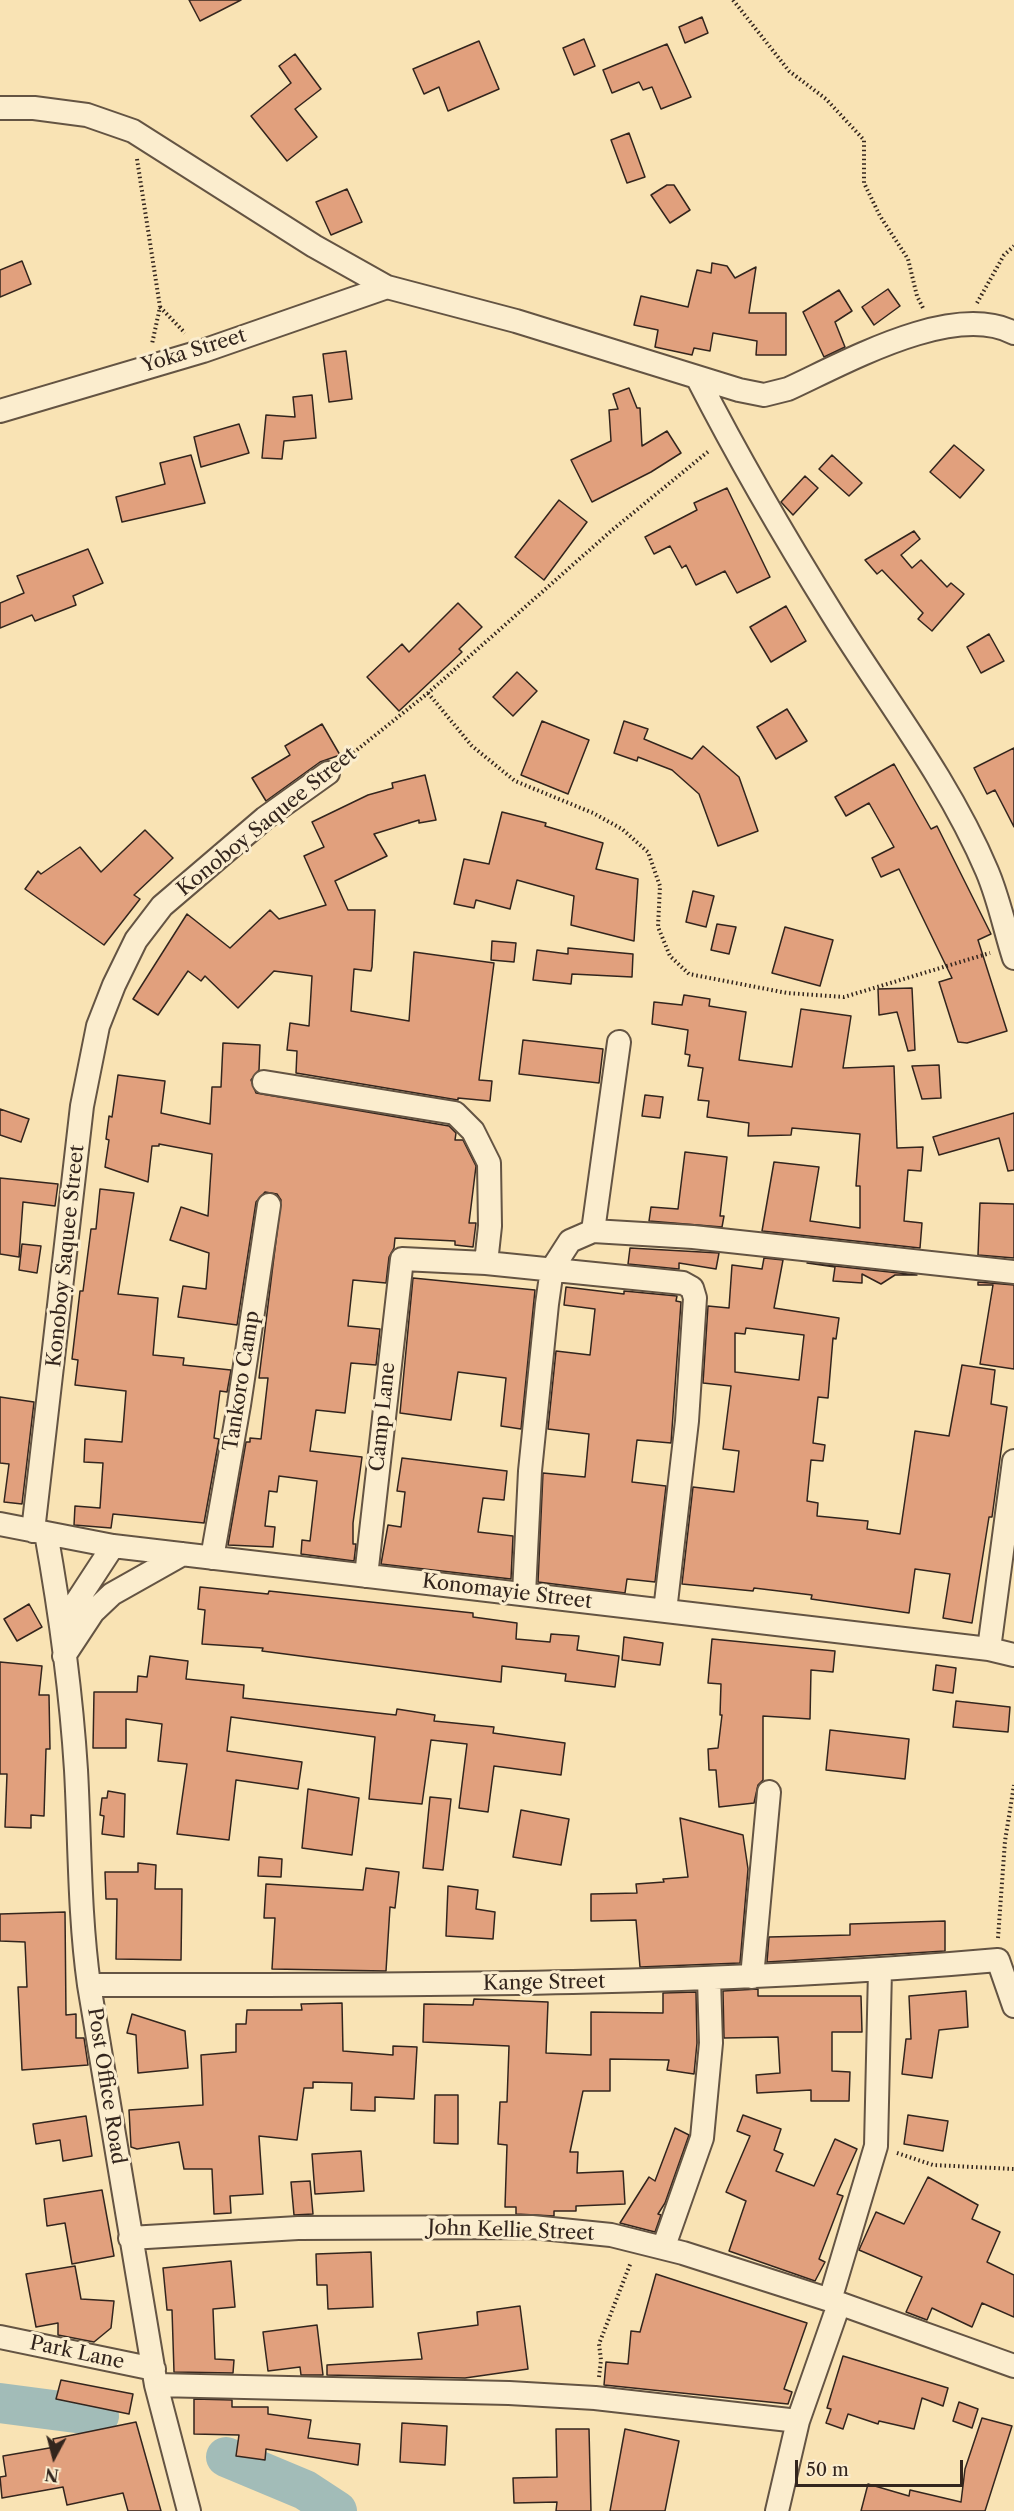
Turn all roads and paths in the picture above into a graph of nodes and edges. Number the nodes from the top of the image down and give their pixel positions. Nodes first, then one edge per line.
1 (733, 0) edge
2 (0, 108) edge
3 (133, 131) junction
4 (1014, 246) edge
5 (387, 287) junction
6 (160, 307) junction
7 (967, 322) junction
8 (934, 327) junction
9 (1014, 333) edge
10 (203, 351) junction
11 (147, 366) junction
12 (698, 378) junction
13 (0, 411) edge
14 (728, 437) junction
15 (428, 693) junction
16 (328, 773) joint
17 (1009, 923) edge
18 (1012, 952) edge
19 (618, 1042) dead end
20 (264, 1082) dead end
21 (269, 1205) dead end
22 (593, 1231) junction
23 (486, 1263) junction
24 (552, 1269) junction
25 (1014, 1272) edge
26 (1014, 1461) edge
27 (0, 1524) edge
28 (40, 1532) junction
29 (113, 1546) junction
30 (183, 1554) junction
31 (212, 1557) junction
32 (366, 1576) junction
33 (524, 1594) junction
34 (665, 1611) junction
35 (62, 1624) junction
36 (988, 1649) junction
37 (1014, 1655) edge
38 (64, 1656) junction
39 (1014, 1785) edge
40 (769, 1792) dead end
41 (998, 1960) junction
42 (880, 1970) junction
43 (752, 1977) junction
44 (709, 1979) junction
45 (89, 1985) junction
46 (1014, 2006) edge
47 (876, 2146) junction
48 (1014, 2169) edge
49 (130, 2238) junction
50 (635, 2240) junction
51 (664, 2246) junction
52 (835, 2302) junction
53 (0, 2337) edge
54 (1014, 2366) edge
55 (155, 2377) junction
56 (595, 2398) junction
57 (798, 2421) junction
58 (189, 2511) edge
59 (777, 2511) edge

1 - 8 path
2 - 3 street
3 - 5 street
3 - 6 path
4 - 7 path
5 - 10 street, Yoka Street
5 - 12 street
6 - 10 path
6 - 11 path
7 - 8 street
7 - 9 street
8 - 12 street
10 - 11 street, Yoka Street
11 - 13 street, Yoka Street
12 - 14 street
14 - 15 path, Konoboy Saquee Street
14 - 17 street
15 - 16 path, Konoboy Saquee Street
15 - 18 path
16 - 28 street, Konoboy Saquee Street
17 - 18 street
19 - 22 street
20 - 23 street
21 - 31 street, Tankoro Camp
22 - 24 street
22 - 25 street
23 - 24 street
23 - 32 street, Camp Lane
24 - 33 street
24 - 34 street
26 - 36 street
27 - 28 street, Konomayie Street
28 - 29 street, Konomayie Street
28 - 35 street, Post Office Road
29 - 30 street, Konomayie Street
29 - 35 street
30 - 31 street, Konomayie Street
30 - 38 street
31 - 32 street, Konomayie Street
32 - 33 street, Konomayie Street
33 - 34 street, Konomayie Street
34 - 36 street, Konomayie Street
35 - 38 street, Post Office Road
36 - 37 street, Konomayie Street
38 - 45 street, Post Office Road
39 - 41 path
40 - 43 street
41 - 42 street, Kange Street
41 - 46 street
42 - 43 street, Kange Street
42 - 47 street
43 - 44 street, Kange Street
44 - 45 street, Kange Street
44 - 51 street
45 - 49 street, Post Office Road
47 - 48 path
47 - 52 street
49 - 50 street, John Kellie Street
49 - 55 street, Post Office Road
50 - 51 street, John Kellie Street
50 - 56 path
51 - 52 street, John Kellie Street
52 - 54 street, John Kellie Street
52 - 57 street
53 - 55 street, Park Lane
55 - 56 street, Park Lane
55 - 58 street, Post Office Road
56 - 57 street, Park Lane
57 - 59 street

